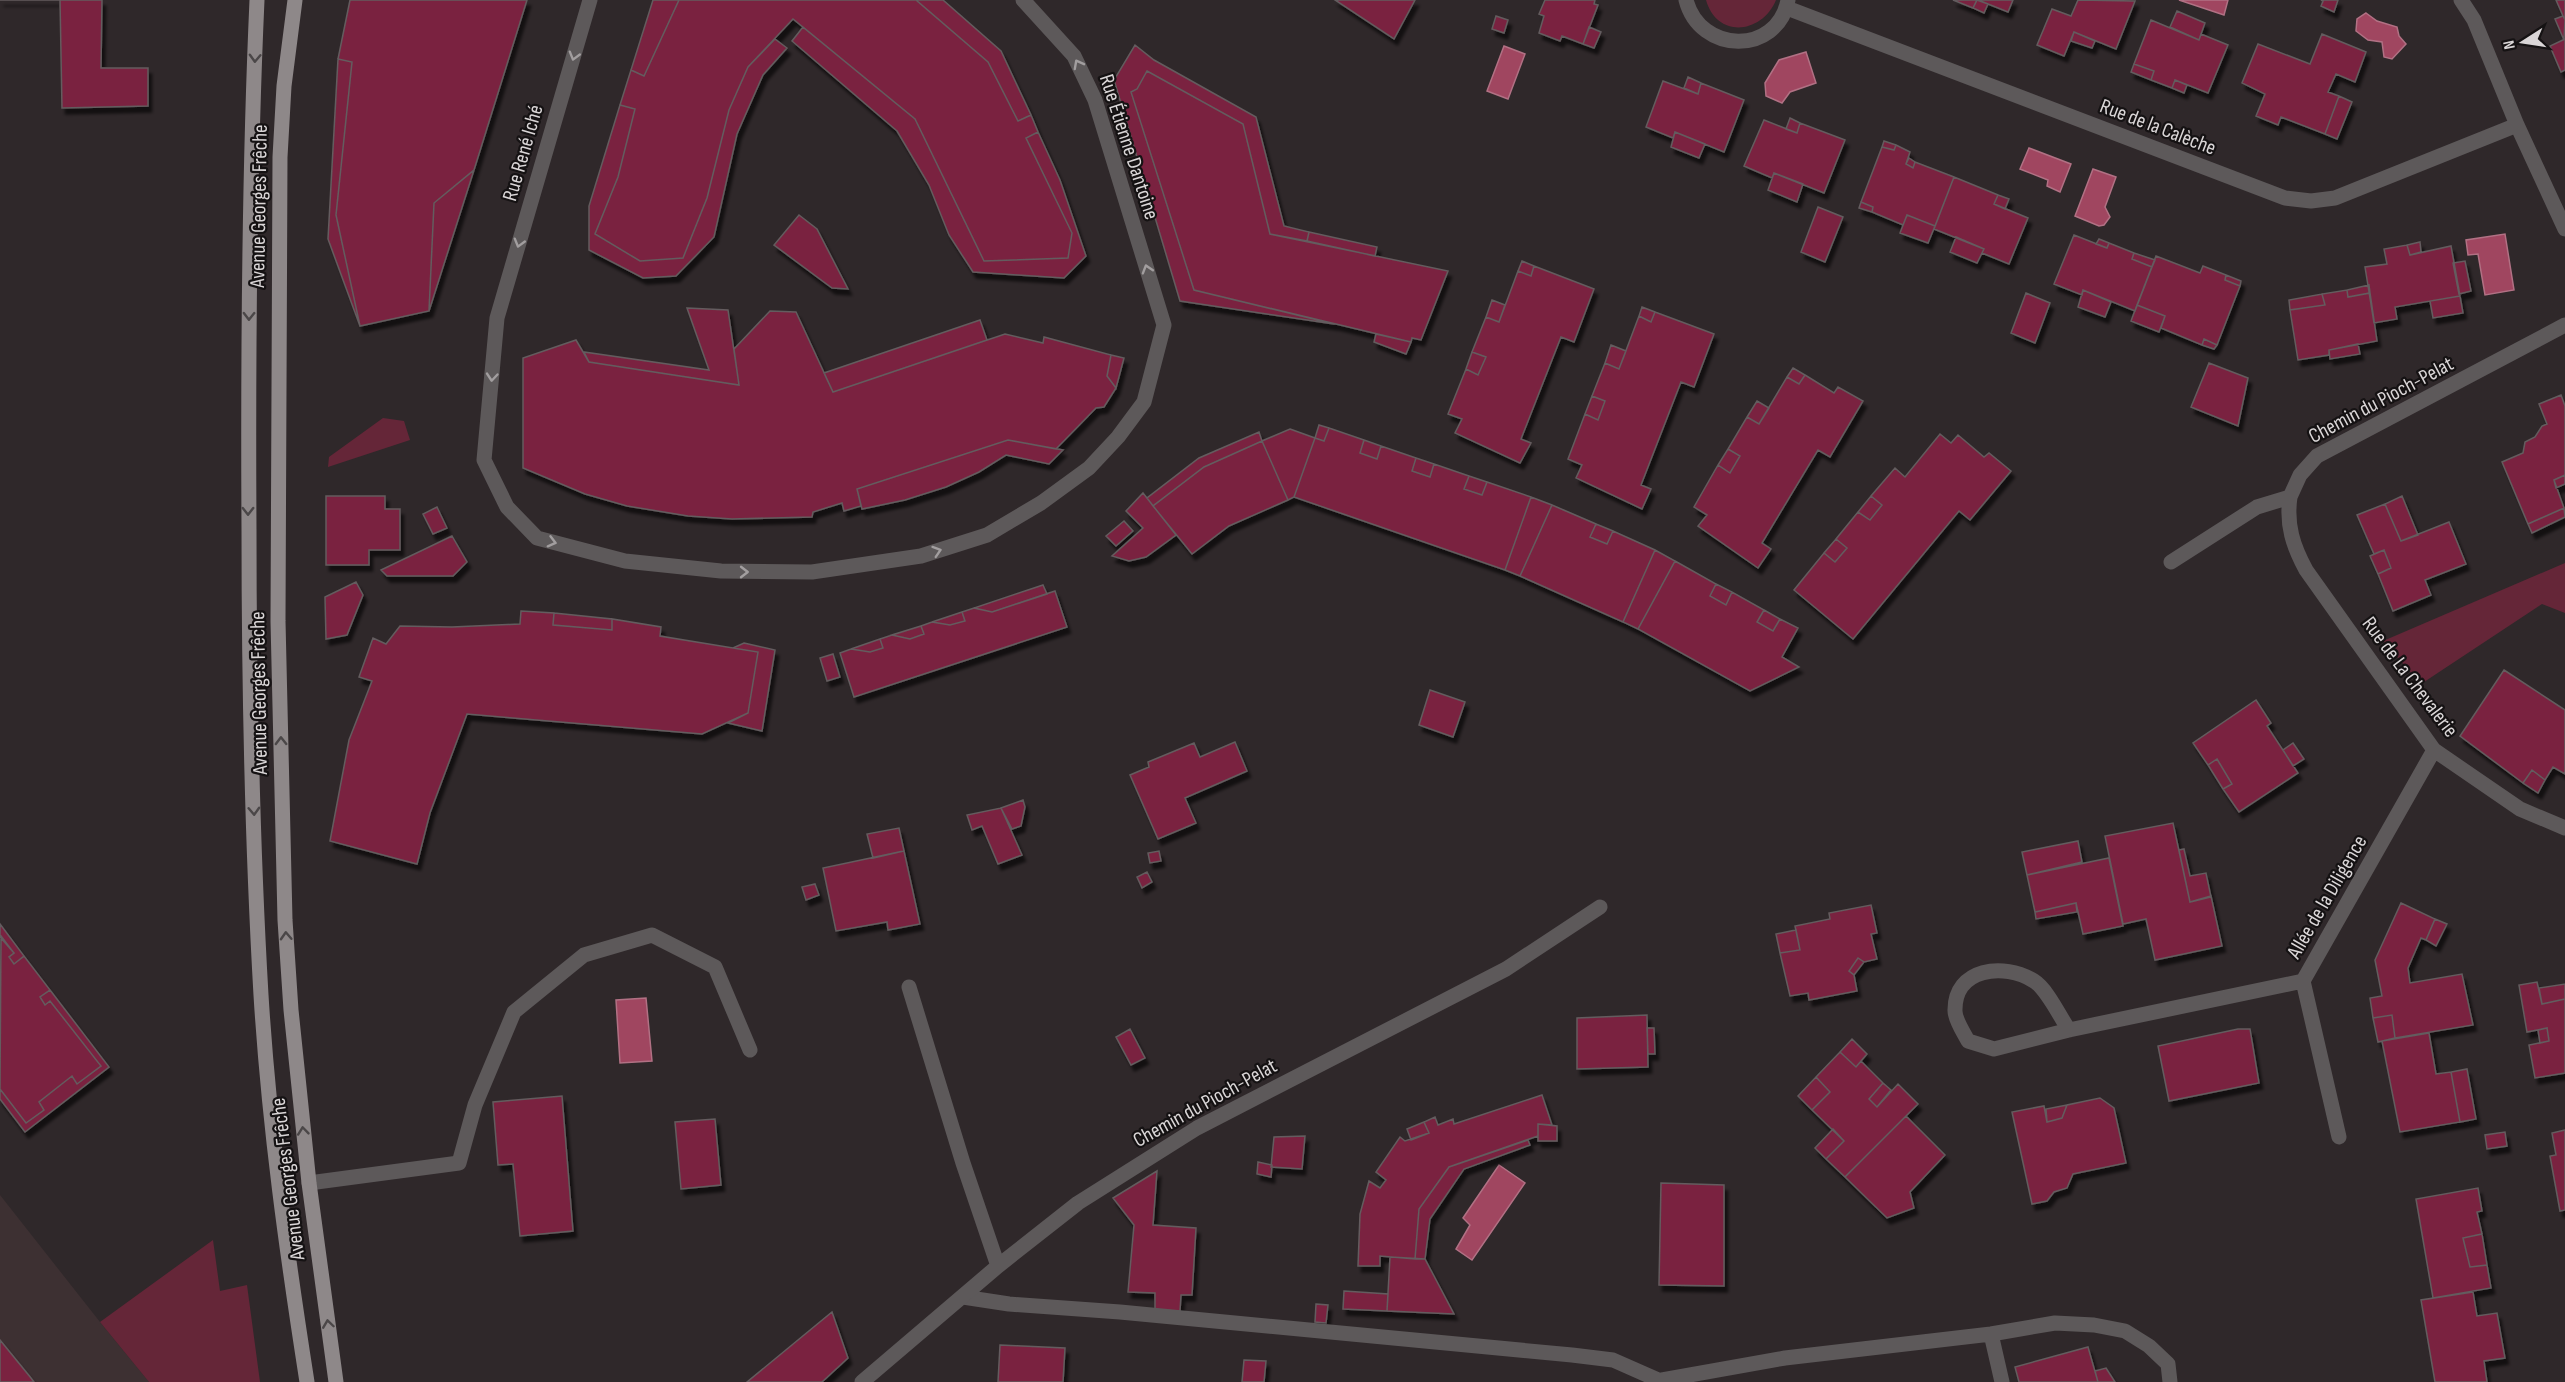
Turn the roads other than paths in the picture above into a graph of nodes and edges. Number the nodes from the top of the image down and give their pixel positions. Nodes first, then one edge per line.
1 (257, 0) edge
2 (295, 0) edge
3 (590, 0) edge
4 (1023, 0) edge
5 (1686, 0) edge
6 (2461, 0) edge
7 (1788, 4) edge
8 (2517, 125) junction
9 (2565, 229) edge
10 (1164, 325) joint
11 (2565, 325) edge
12 (2290, 497) junction
13 (2170, 562) dead end
14 (2434, 750) junction
15 (2565, 828) edge
16 (1600, 907) dead end
17 (2303, 981) junction
18 (909, 987) dead end
19 (2069, 1030) junction
20 (750, 1050) dead end
21 (2339, 1137) dead end
22 (309, 1183) junction
23 (998, 1266) junction
24 (963, 1297) junction
25 (1991, 1334) junction
26 (1662, 1381) edge
27 (307, 1382) edge
28 (336, 1382) edge
29 (862, 1382) edge
30 (2002, 1382) edge
31 (2170, 1382) edge

1 -> 27 main road, Avenue Georges Frêche
22 -> 2 main road, Avenue Georges Frêche
3 -> 10 street, Rue René Iché
10 -> 4 street, Rue Étienne Dantoine
5 - 7 street, Rue de la Calèche
6 - 8 street
7 - 8 street, Rue de la Calèche
8 - 9 street
11 - 12 street, Chemin du Pioch-Pelat
12 - 13 street
12 - 14 street, Rue de La Chevalerie
14 - 15 street, Rue de La Chevalerie
14 - 17 street, Allée de la Diligence
16 - 23 street, Chemin du Pioch-Pelat
17 - 19 street, Allée de la Diligence
17 - 21 street
18 - 23 street
19 - 19 street, Allée de la Diligence
20 - 22 street
28 -> 22 main road, Avenue Georges Frêche
23 - 24 street, Chemin du Pioch-Pelat
24 - 26 street
24 - 29 street, Chemin du Pioch-Pelat
25 - 26 street
25 - 30 street
25 - 31 street

